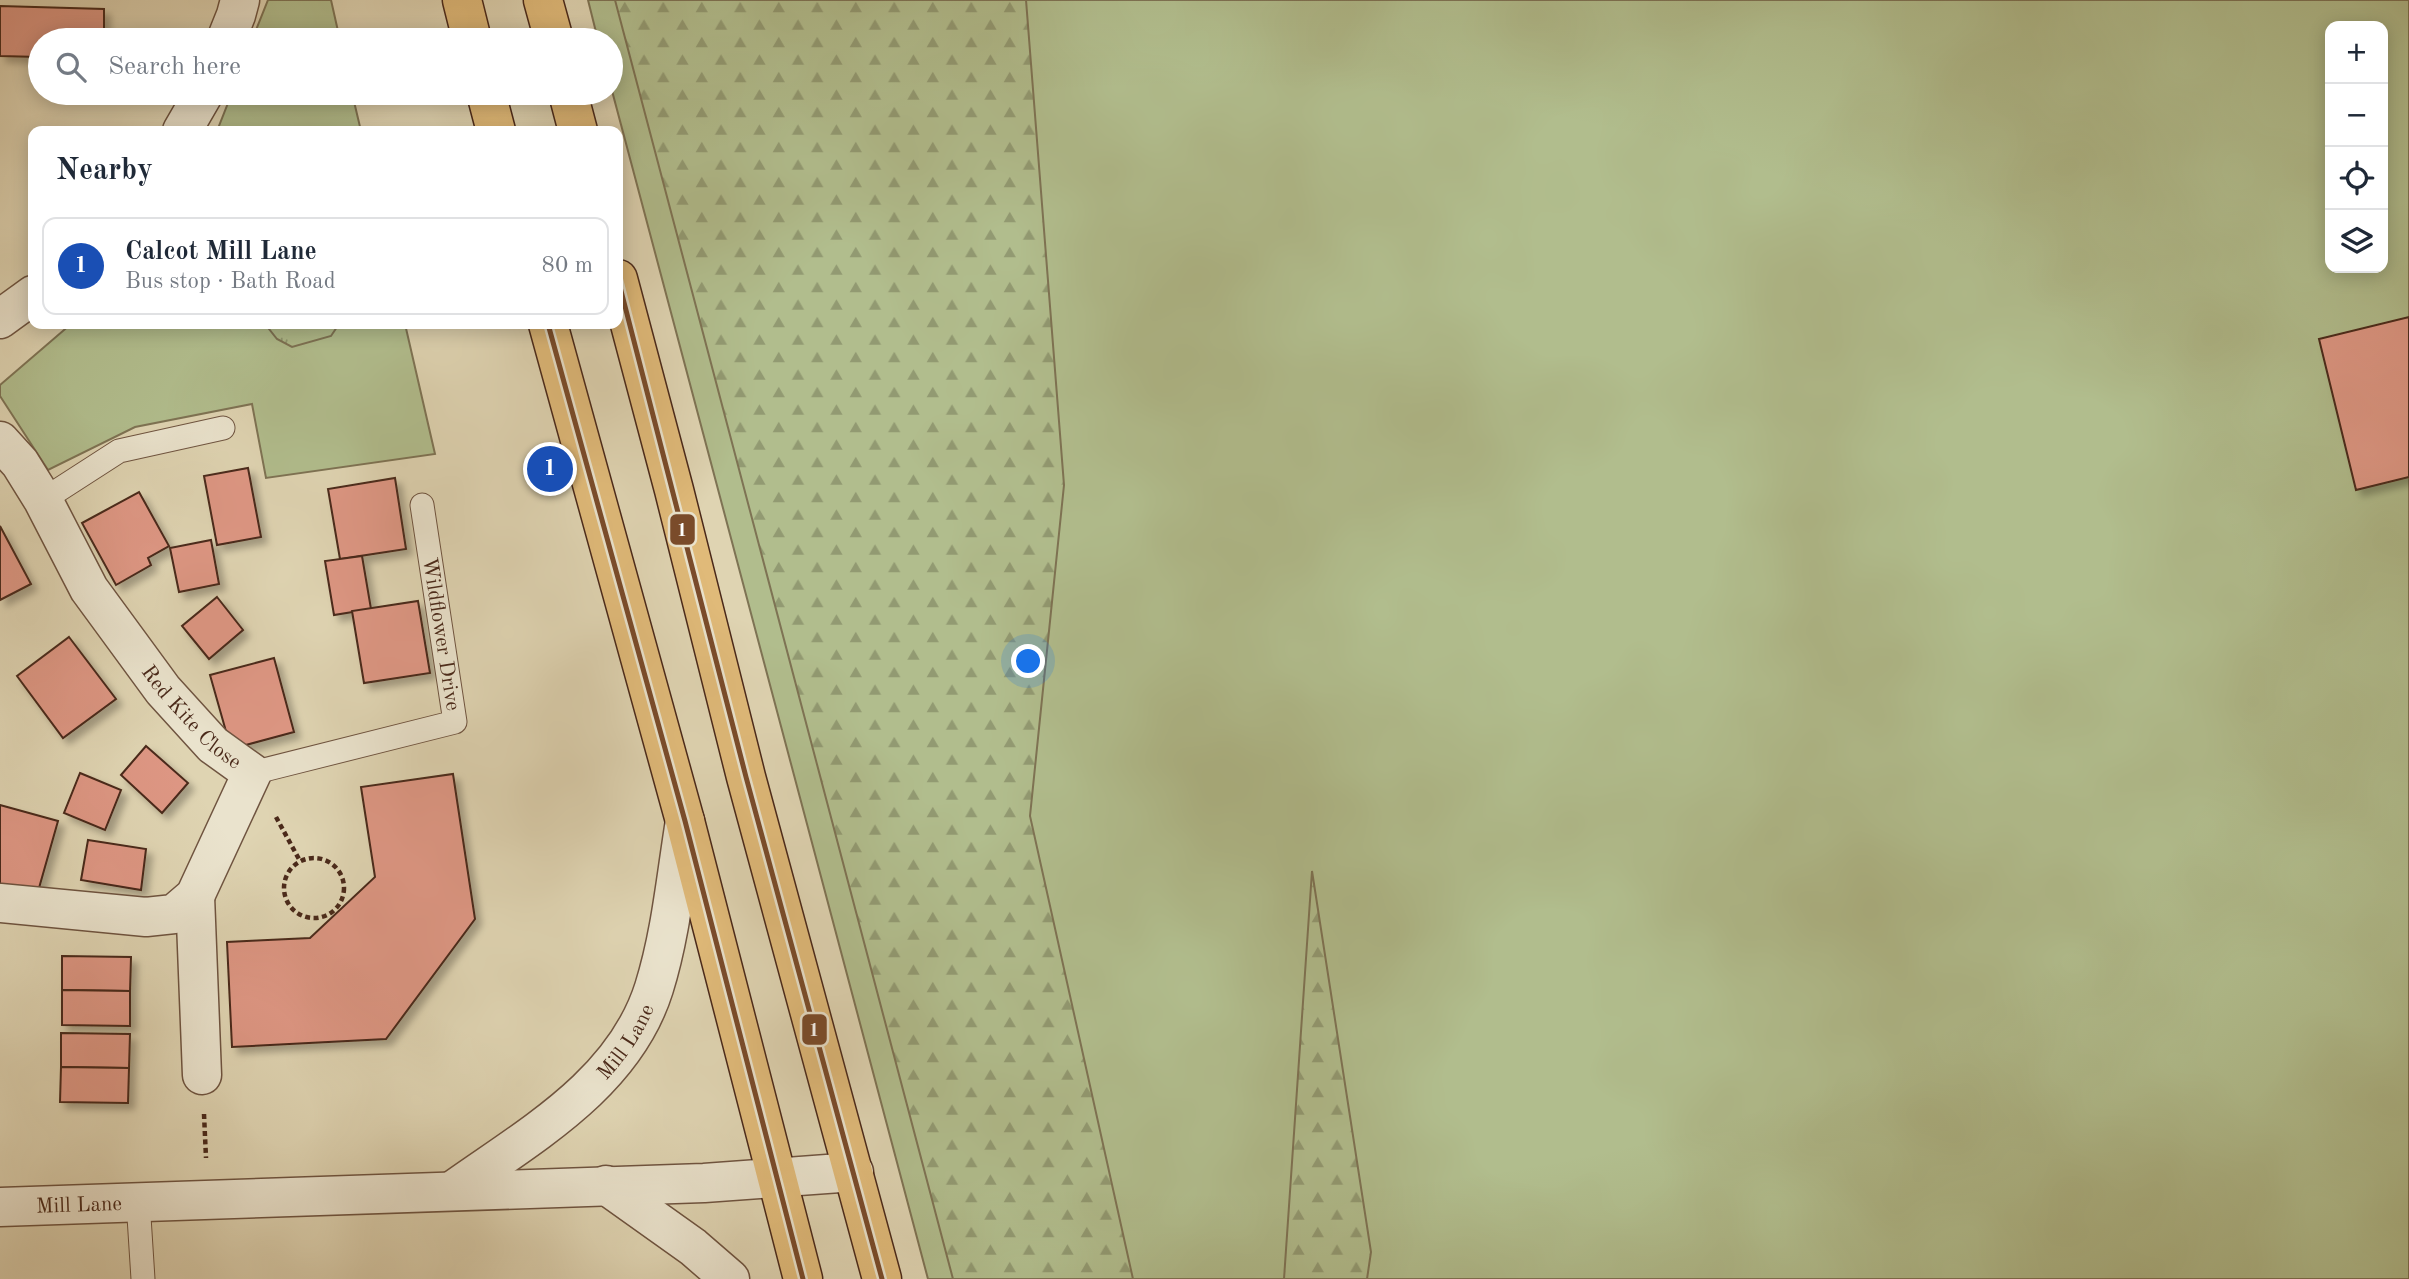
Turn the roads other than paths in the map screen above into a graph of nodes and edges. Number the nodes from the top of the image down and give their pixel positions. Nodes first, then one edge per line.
1 (240, 0) edge
2 (462, 0) edge
3 (543, 0) edge
4 (230, 28) edge
5 (469, 28) edge
6 (551, 28) edge
7 (198, 105) edge
8 (489, 105) edge
9 (571, 105) edge
10 (185, 126) edge
11 (495, 126) edge
12 (577, 126) edge
13 (623, 298) edge
14 (28, 299) edge
15 (0, 319) edge
16 (549, 329) edge
17 (223, 428) dead end
18 (7, 460) edge
19 (43, 500) junction
20 (422, 505) dead end
21 (253, 773) junction
22 (685, 821) junction
23 (195, 896) junction
24 (0, 903) edge
25 (202, 1075) road end
26 (854, 1172) junction
27 (778, 1178) junction
28 (606, 1185) junction
29 (452, 1191) junction
30 (138, 1201) junction
31 (0, 1207) edge
32 (143, 1279) edge
33 (730, 1279) edge
34 (803, 1279) edge
35 (882, 1279) edge

1 - 4 street
2 - 5 main road
3 - 6 main road
7 - 10 street
8 - 11 main road
9 - 12 main road
13 - 26 main road
14 - 15 street
16 - 22 main road
17 - 19 lane
18 - 19 street, Red Kite Close
19 - 21 street, Red Kite Close
20 - 21 lane, Wildflower Drive
21 - 23 street, Red Kite Close
22 - 27 main road
22 - 29 street, Mill Lane
23 - 24 street
23 - 25 street
26 - 27 street, Mill Lane
26 - 35 main road
27 - 28 street, Mill Lane
27 - 34 main road
28 - 29 street, Mill Lane
28 - 33 street
29 - 30 street, Mill Lane
30 - 31 street, Mill Lane
30 - 32 lane

